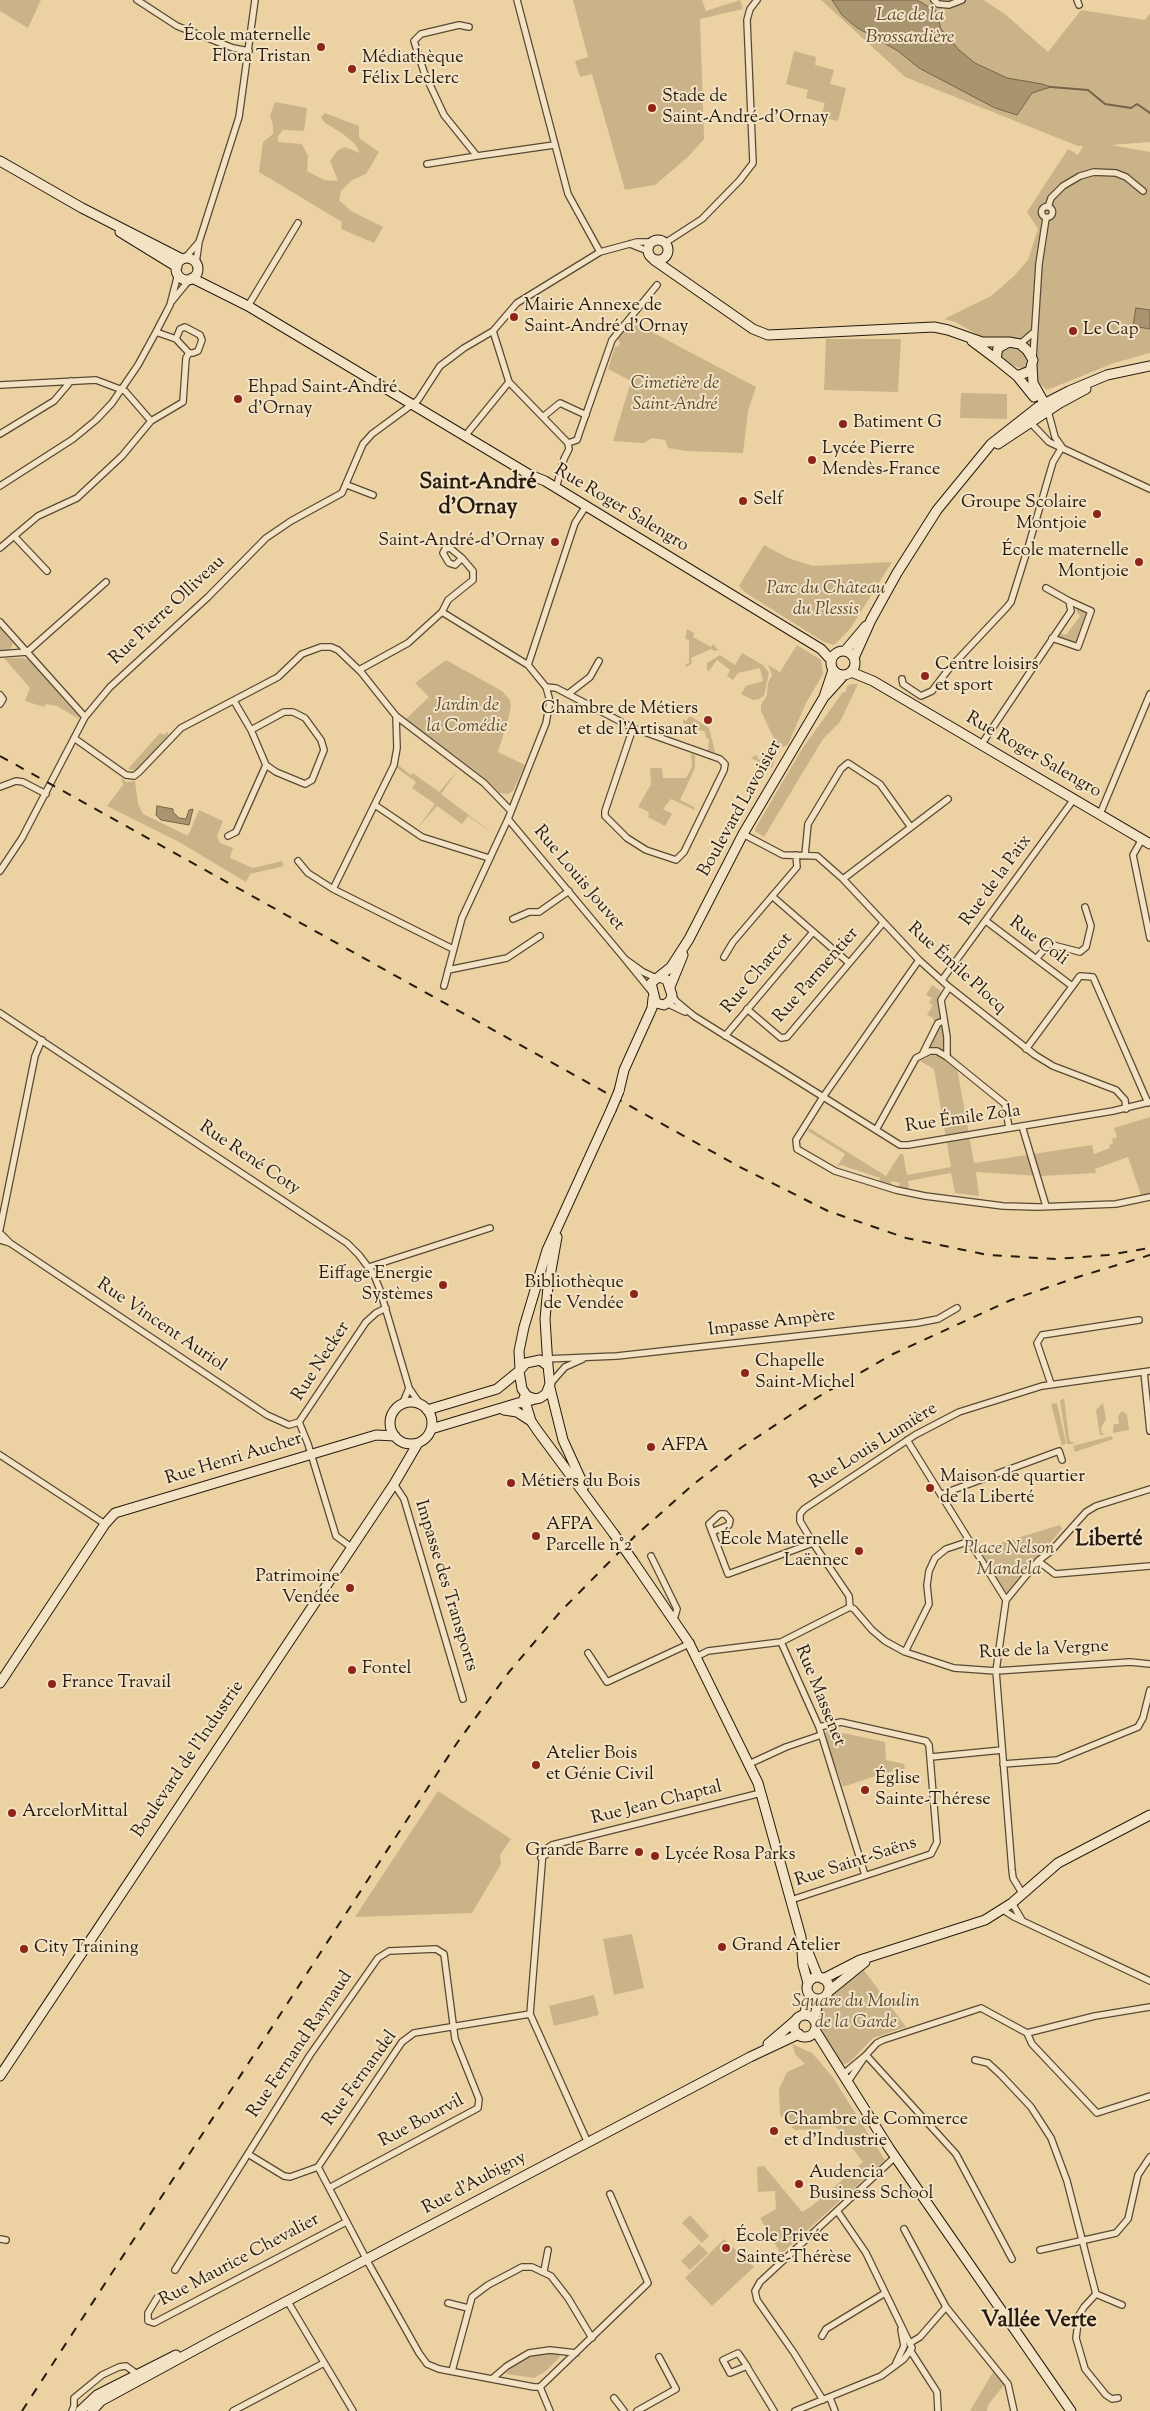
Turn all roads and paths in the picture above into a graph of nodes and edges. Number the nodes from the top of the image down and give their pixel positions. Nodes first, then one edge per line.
1 (137, 0) edge
2 (256, 0) edge
3 (517, 0) edge
4 (757, 0) edge
5 (934, 0) edge
6 (962, 0) edge
7 (469, 27) dead end
8 (249, 51) junction
9 (554, 145) junction
10 (477, 156) junction
11 (0, 161) edge
12 (427, 164) dead end
13 (1143, 191) dead end
14 (298, 223) dead end
15 (199, 242) junction
16 (652, 242) junction
17 (665, 243) junction
18 (630, 244) junction
19 (648, 251) junction
20 (600, 252) junction
21 (668, 254) junction
22 (654, 260) junction
23 (180, 265) junction
24 (197, 266) junction
25 (677, 274) junction
26 (191, 279) junction
27 (657, 285) dead end
28 (170, 305) junction
29 (248, 306) junction
30 (493, 331) junction
31 (156, 332) junction
32 (1034, 332) junction
33 (966, 337) junction
34 (176, 340) junction
35 (1009, 342) junction
36 (1020, 344) junction
37 (189, 352) junction
38 (996, 359) junction
39 (1032, 363) junction
40 (1150, 366) edge
41 (1017, 376) junction
42 (71, 381) junction
43 (509, 382) junction
44 (0, 385) edge
45 (122, 390) junction
46 (413, 404) junction
47 (1043, 409) junction
48 (586, 415) junction
49 (544, 416) junction
50 (1028, 419) junction
51 (151, 421) junction
52 (0, 434) edge
53 (465, 436) junction
54 (568, 443) junction
55 (1062, 447) junction
56 (347, 485) junction
57 (0, 486) edge
58 (556, 488) junction
59 (1150, 489) edge
60 (373, 495) dead end
61 (586, 506) junction
62 (14, 536) junction
63 (0, 548) edge
64 (462, 558) dead end
65 (47, 571) dead end
66 (106, 582) dead end
67 (1046, 588) dead end
68 (1069, 602) junction
69 (442, 612) junction
70 (871, 620) junction
71 (0, 622) edge
72 (1052, 638) junction
73 (821, 649) junction
74 (841, 651) junction
75 (27, 652) junction
76 (0, 654) edge
77 (831, 660) junction
78 (599, 661) dead end
79 (528, 665) junction
80 (851, 667) junction
81 (359, 670) junction
82 (834, 670) junction
83 (902, 679) dead end
84 (546, 687) junction
85 (568, 694) junction
86 (1150, 694) edge
87 (0, 695) edge
88 (824, 696) junction
89 (234, 701) junction
90 (0, 704) edge
91 (396, 716) junction
92 (85, 717) junction
93 (633, 728) junction
94 (251, 730) junction
95 (74, 738) junction
96 (981, 744) junction
97 (266, 766) junction
98 (0, 786) edge
99 (46, 794) junction
100 (948, 799) dead end
101 (1074, 799) junction
102 (375, 805) junction
103 (511, 811) junction
104 (1100, 814) junction
105 (508, 819) junction
106 (910, 826) junction
107 (743, 834) junction
108 (228, 836) dead end
109 (1146, 841) edge
110 (796, 855) junction
111 (806, 855) junction
112 (489, 858) junction
113 (298, 861) dead end
114 (0, 871) edge
115 (843, 878) junction
116 (333, 889) junction
117 (569, 891) junction
118 (772, 896) junction
119 (1085, 907) dead end
120 (513, 919) dead end
121 (986, 922) junction
122 (884, 923) junction
123 (813, 932) junction
124 (540, 936) dead end
125 (1150, 938) edge
126 (689, 939) junction
127 (453, 949) junction
128 (724, 957) dead end
129 (625, 959) junction
130 (1036, 959) junction
131 (918, 960) junction
132 (849, 963) junction
133 (448, 970) junction
134 (658, 977) junction
135 (942, 980) junction
136 (444, 986) dead end
137 (1072, 986) junction
138 (949, 987) junction
139 (652, 995) junction
140 (669, 998) junction
141 (748, 1009) junction
142 (0, 1013) edge
143 (694, 1016) junction
144 (944, 1021) junction
145 (725, 1036) junction
146 (42, 1040) junction
147 (1026, 1049) junction
148 (923, 1052) junction
149 (947, 1057) junction
150 (619, 1091) junction
151 (824, 1097) junction
152 (1149, 1103) edge
153 (1126, 1109) junction
154 (1022, 1126) junction
155 (1009, 1128) junction
156 (876, 1130) junction
157 (6, 1194) junction
158 (1150, 1197) edge
159 (1046, 1206) junction
160 (0, 1208) edge
161 (559, 1225) junction
162 (490, 1228) dead end
163 (0, 1234) edge
164 (370, 1267) junction
165 (386, 1308) junction
166 (957, 1308) dead end
167 (1140, 1320) dead end
168 (587, 1358) junction
169 (545, 1362) junction
170 (520, 1370) junction
171 (1147, 1371) edge
172 (1051, 1384) junction
173 (550, 1386) junction
174 (409, 1388) junction
175 (522, 1389) junction
176 (536, 1399) junction
177 (525, 1402) junction
178 (402, 1405) junction
179 (424, 1407) junction
180 (497, 1410) junction
181 (391, 1421) junction
182 (531, 1421) junction
183 (299, 1422) junction
184 (431, 1429) junction
185 (1150, 1431) edge
186 (376, 1435) junction
187 (398, 1439) junction
188 (907, 1440) junction
189 (418, 1443) junction
190 (312, 1454) junction
191 (0, 1455) edge
192 (1062, 1460) dead end
193 (406, 1464) junction
194 (394, 1484) junction
195 (1150, 1489) edge
196 (942, 1494) junction
197 (596, 1510) junction
198 (800, 1521) joint
199 (105, 1524) junction
200 (712, 1532) dead end
201 (970, 1541) junction
202 (813, 1543) junction
203 (351, 1547) junction
204 (651, 1556) dead end
205 (1038, 1561) junction
206 (1150, 1566) edge
207 (1006, 1600) junction
208 (850, 1607) junction
209 (666, 1608) junction
210 (675, 1616) junction
211 (781, 1642) junction
212 (691, 1643) junction
213 (905, 1652) junction
214 (588, 1653) dead end
215 (697, 1656) junction
216 (1150, 1664) edge
217 (996, 1671) junction
218 (0, 1683) edge
219 (1150, 1690) edge
220 (462, 1699) dead end
221 (819, 1727) junction
222 (821, 1735) junction
223 (1002, 1750) junction
224 (930, 1757) junction
225 (749, 1764) junction
226 (1003, 1764) junction
227 (761, 1793) junction
228 (1150, 1814) edge
229 (865, 1875) junction
230 (1022, 1893) junction
231 (791, 1900) junction
232 (1012, 1903) junction
233 (1003, 1910) junction
234 (1022, 1920) junction
235 (801, 1937) junction
236 (872, 1956) junction
237 (821, 1978) junction
238 (1150, 1981) edge
239 (808, 1983) junction
240 (828, 1992) junction
241 (814, 1998) junction
242 (1150, 2000) edge
243 (1150, 2007) edge
244 (530, 2014) junction
245 (800, 2017) junction
246 (814, 2019) junction
247 (452, 2026) junction
248 (815, 2030) junction
249 (1027, 2033) junction
250 (802, 2035) junction
251 (866, 2055) junction
252 (750, 2057) junction
253 (974, 2060) dead end
254 (0, 2076) edge
255 (843, 2077) junction
256 (1150, 2096) edge
257 (588, 2143) junction
258 (248, 2154) junction
259 (895, 2157) junction
260 (1150, 2157) edge
261 (318, 2167) junction
262 (329, 2188) junction
263 (610, 2194) dead end
264 (838, 2212) junction
265 (346, 2222) junction
266 (904, 2229) dead end
267 (1083, 2242) junction
268 (548, 2250) dead end
269 (1040, 2250) dead end
270 (1012, 2259) dead end
271 (366, 2260) junction
272 (175, 2270) dead end
273 (544, 2271) junction
274 (885, 2293) junction
275 (1096, 2294) junction
276 (157, 2298) dead end
277 (288, 2302) junction
278 (448, 2303) dead end
279 (1122, 2305) dead end
280 (946, 2307) junction
281 (468, 2308) junction
282 (897, 2318) junction
283 (822, 2336) dead end
284 (592, 2338) junction
285 (215, 2339) junction
286 (911, 2347) junction
287 (576, 2353) junction
288 (659, 2357) dead end
289 (324, 2363) junction
290 (747, 2366) dead end
291 (452, 2370) junction
292 (890, 2371) junction
293 (138, 2374) junction
294 (493, 2378) junction
295 (540, 2387) junction
296 (614, 2398) dead end
297 (830, 2398) junction
298 (1118, 2398) dead end
299 (823, 2400) junction
300 (72, 2411) edge
301 (80, 2411) edge
302 (92, 2411) edge
303 (232, 2411) edge
304 (353, 2411) edge
305 (550, 2411) edge
306 (624, 2411) edge
307 (637, 2411) edge
308 (774, 2411) edge
309 (795, 2411) edge
310 (835, 2411) edge
311 (938, 2411) edge
312 (1014, 2411) edge
313 (1070, 2411) edge

1 - 8 street
2 - 8 street
3 - 9 street
4 - 17 street
5 - 6 street
7 - 10 street
8 - 15 street
9 - 10 street
9 - 20 street
10 - 12 street
11 - 23 main road
13 - 32 street
14 - 29 street
15 - 23 street
15 - 24 street
16 - 17 main road
16 - 18 street
16 - 19 main road
17 - 21 main road
18 - 19 street
18 - 20 street
19 - 22 main road
20 - 30 street
21 - 22 main road
21 - 25 main road
22 - 25 main road
23 - 24 main road, Rue Roger Salengro
23 - 26 main road, Rue Roger Salengro
23 - 28 street
24 - 26 main road
24 - 29 main road, Rue Roger Salengro
25 - 33 main road
26 - 28 street
26 - 29 main road, Rue Roger Salengro
27 - 48 street
28 - 31 street
29 - 46 main road, Rue Roger Salengro
30 - 43 street
30 - 46 street
31 - 34 street
31 - 45 street
32 - 36 street
32 - 39 street
33 - 35 main road
33 - 38 main road
34 - 37 street
34 - 37 street
35 - 36 main road
35 - 38 main road
36 - 39 main road
37 - 51 street
38 - 41 main road
39 - 41 main road
39 - 47 main road
40 - 47 main road
41 - 47 main road
42 - 44 street
42 - 45 street
42 - 52 street
43 - 49 street
43 - 53 street
45 - 51 street
45 - 57 street
46 - 53 main road, Rue Roger Salengro
46 - 56 street
47 - 50 main road
47 - 55 street
48 - 49 street
48 - 54 street
49 - 54 street
50 - 55 street
50 - 70 main road
51 - 62 street
53 - 58 main road, Rue Roger Salengro
54 - 58 street
55 - 59 street
55 - 83 street
56 - 60 street
56 - 92 street, Rue Pierre Olliveau
58 - 61 main road, Rue Roger Salengro
61 - 73 main road, Rue Roger Salengro
61 - 79 street
62 - 63 street
62 - 65 street
64 - 69 street
66 - 75 street
67 - 68 street
68 - 72 street
68 - 72 street
69 - 79 street
69 - 81 street
70 - 74 main road
70 - 80 main road, Boulevard Lavoisier
71 - 75 street
72 - 96 street
73 - 74 main road
73 - 77 main road
74 - 77 main road
74 - 80 main road
75 - 76 street
75 - 92 street
77 - 82 main road
78 - 85 street
79 - 84 street
80 - 82 main road
80 - 88 main road, Boulevard Lavoisier
80 - 96 main road, Rue Roger Salengro
81 - 89 street
81 - 91 street
82 - 88 main road, Boulevard Lavoisier
84 - 85 street
84 - 103 street
85 - 93 street
86 - 104 street
87 - 90 street
88 - 107 main road, Boulevard Lavoisier
89 - 94 street
89 - 95 street
91 - 102 street
91 - 103 street
92 - 95 street, Rue Pierre Olliveau
93 - 93 street
94 - 97 street
94 - 97 street
95 - 99 street, Rue Pierre Olliveau
96 - 101 main road, Rue Roger Salengro
97 - 108 street
98 - 99 street
99 - 114 street, Rue Pierre Olliveau
100 - 106 street
101 - 104 main road, Rue Roger Salengro
101 - 121 street, Rue de la Paix
102 - 112 street
102 - 116 street
103 - 105 street
104 - 109 main road, Rue Roger Salengro
105 - 112 street
105 - 117 street, Rue Louis Jouvet
106 - 111 street
106 - 115 street
107 - 110 street, Rue Émile Plocq
107 - 126 main road, Boulevard Lavoisier
109 - 125 street
110 - 111 street, Rue Émile Plocq
110 - 118 street
111 - 115 street, Rue Émile Plocq
112 - 127 street
113 - 116 street
115 - 122 street, Rue Émile Plocq
116 - 127 street
117 - 120 street
117 - 129 street, Rue Louis Jouvet
118 - 123 street
118 - 128 street
119 - 130 street
121 - 130 street, Rue Coli
121 - 135 street, Rue de la Paix
122 - 131 street, Rue Émile Plocq
122 - 132 street, Rue Parmentier
123 - 132 street
123 - 141 street, Rue Charcot
124 - 133 street
126 - 134 main road, Boulevard Lavoisier
126 - 140 main road, Boulevard Lavoisier
127 - 133 street
129 - 134 street, Rue Louis Jouvet
129 - 139 street, Rue Louis Jouvet
130 - 137 street, Rue Coli
131 - 135 street, Rue Émile Plocq
131 - 151 street
132 - 141 street, Rue Parmentier
133 - 136 street
134 - 139 main road, Boulevard Lavoisier
134 - 140 main road
135 - 138 street, Rue Émile Plocq
137 - 147 street
137 - 152 street
138 - 144 street
138 - 147 street, Rue Émile Plocq
139 - 140 main road
139 - 150 main road, Boulevard Lavoisier
140 - 143 street, Rue Émile Zola
140 - 143 street, Rue Émile Zola
140 - 150 main road, Boulevard Lavoisier
141 - 145 street, Rue Charcot
142 - 146 street, Rue René Coty
143 - 145 street, Rue Émile Zola
144 - 148 street
144 - 149 street
145 - 151 street, Rue Émile Zola
146 - 157 street
146 - 164 street, Rue René Coty
147 - 153 street, Rue Émile Plocq
148 - 149 street
148 - 156 street
149 - 155 street
150 - 161 main road, Boulevard Lavoisier, bridge
151 - 156 street, Rue Émile Zola
151 - 159 street
152 - 153 street, Rue Émile Zola
153 - 154 street, Rue Émile Zola
154 - 155 street, Rue Émile Zola
154 - 159 street
155 - 156 street, Rue Émile Zola
157 - 160 street
157 - 163 street
158 - 159 street
161 - 169 main road, Boulevard Lavoisier
161 - 170 main road, Boulevard Lavoisier
162 - 164 street
163 - 183 street, Rue Vincent Auriol
164 - 165 street, Rue René Coty
165 - 174 street, Rue René Coty
165 - 183 street, Rue Necker
166 - 168 street, Impasse Ampère
167 - 172 street
168 - 169 street, Impasse Ampère
168 - 173 street, Impasse Ampère
169 - 170 main road
169 - 173 main road
170 - 175 main road
170 - 179 main road
171 - 172 street, Rue Louis Lumière
171 - 185 street
172 - 188 street, Rue Louis Lumière
173 - 176 main road
173 - 197 main road
174 - 178 street
174 - 179 street, Rue René Coty
175 - 176 main road
175 - 177 main road
176 - 177 main road
177 - 180 main road
177 - 182 main road
178 - 179 main road
178 - 181 main road
179 - 184 main road
180 - 182 main road
180 - 184 main road
181 - 186 main road, Rue Henri Aucher
181 - 187 main road
182 - 197 main road
183 - 190 street, Rue Necker
184 - 189 main road
186 - 187 main road, Rue Henri Aucher
186 - 190 main road, Rue Henri Aucher
187 - 189 main road
187 - 193 main road
188 - 196 street
188 - 198 street, Rue Louis Lumière
189 - 193 main road, Boulevard de l'Industrie
190 - 199 main road, Rue Henri Aucher
190 - 203 street, Rue Necker
191 - 199 street
192 - 196 street
193 - 194 main road, Boulevard de l'Industrie
194 - 203 main road, Boulevard de l'Industrie
194 - 220 street, Impasse des Transports
195 - 205 street
196 - 201 street
197 - 209 main road, bridge
198 - 202 street, Rue de la Vergne
199 - 218 main road
200 - 202 street
201 - 207 street
201 - 213 street
202 - 208 street, Rue de la Vergne
203 - 254 main road, Boulevard de l'Industrie
204 - 210 street
205 - 206 street
205 - 207 street
207 - 217 street
208 - 211 street
208 - 213 street, Rue de la Vergne
209 - 210 main road
209 - 212 main road
210 - 212 main road
211 - 215 street
211 - 221 street, Rue Massenet
212 - 214 street
212 - 215 main road
213 - 217 street, Rue de la Vergne
215 - 225 main road
216 - 217 street, Rue de la Vergne
217 - 223 street
219 - 226 street
221 - 222 street, Rue Massenet
221 - 224 street
222 - 225 street
222 - 229 street, Rue Massenet
223 - 224 street
223 - 226 street
224 - 229 street, Rue Saint-Saëns
225 - 227 main road
226 - 230 street
227 - 231 main road
227 - 244 street, Rue Jean Chaptal
228 - 230 main road
229 - 231 street, Rue Saint-Saëns
230 - 232 main road
231 - 235 main road
232 - 233 main road
232 - 234 street
233 - 234 street
233 - 236 main road
234 - 238 street
235 - 237 main road
235 - 239 main road
236 - 237 main road
236 - 240 main road
237 - 239 main road
237 - 240 main road
239 - 241 main road
240 - 241 main road
241 - 245 main road
241 - 246 main road
242 - 243 street
243 - 249 street
244 - 247 street, Rue Fernandel
244 - 257 street, Rue Jean Chaptal
245 - 246 main road
245 - 250 main road
245 - 252 main road, Rue d'Aubigny
246 - 248 main road
247 - 258 street, Rue Fernand Raynaud
247 - 261 street, Rue Fernandel
247 - 262 street, Rue Bourvil
248 - 250 main road, Rue d'Aubigny
248 - 255 main road
249 - 251 street
249 - 256 street
250 - 252 main road, Rue d'Aubigny
250 - 255 main road
251 - 255 street
251 - 255 street
251 - 270 street
252 - 257 main road, Rue d'Aubigny
253 - 267 street
255 - 259 main road
257 - 271 main road, Rue d'Aubigny
258 - 261 street
258 - 272 street, Rue Fernand Raynaud
259 - 264 street
259 - 313 main road
260 - 267 street
261 - 262 street
262 - 265 street
263 - 284 street
264 - 274 street
264 - 299 street
265 - 271 street
265 - 276 street, Rue Maurice Chevalier
266 - 280 street
267 - 269 street
267 - 275 street
268 - 273 street
271 - 277 main road, Rue d'Aubigny
271 - 291 street
273 - 281 street
273 - 284 street
274 - 282 street
274 - 283 street
275 - 279 street
275 - 298 street
277 - 285 main road, Rue d'Aubigny
277 - 289 street
278 - 281 street
280 - 286 street
280 - 312 street
281 - 291 street
282 - 286 street
282 - 292 street
284 - 287 street
285 - 293 main road, Rue d'Aubigny
285 - 302 main road, Rue d'Aubigny
286 - 292 street
286 - 311 street
287 - 294 street
287 - 295 street
288 - 307 street
289 - 303 street
289 - 304 street
290 - 308 street
291 - 294 street
292 - 297 street
293 - 300 street
293 - 301 main road, Rue d'Aubigny
294 - 295 street
295 - 305 street
296 - 306 street
297 - 299 street
297 - 310 street
299 - 309 street

